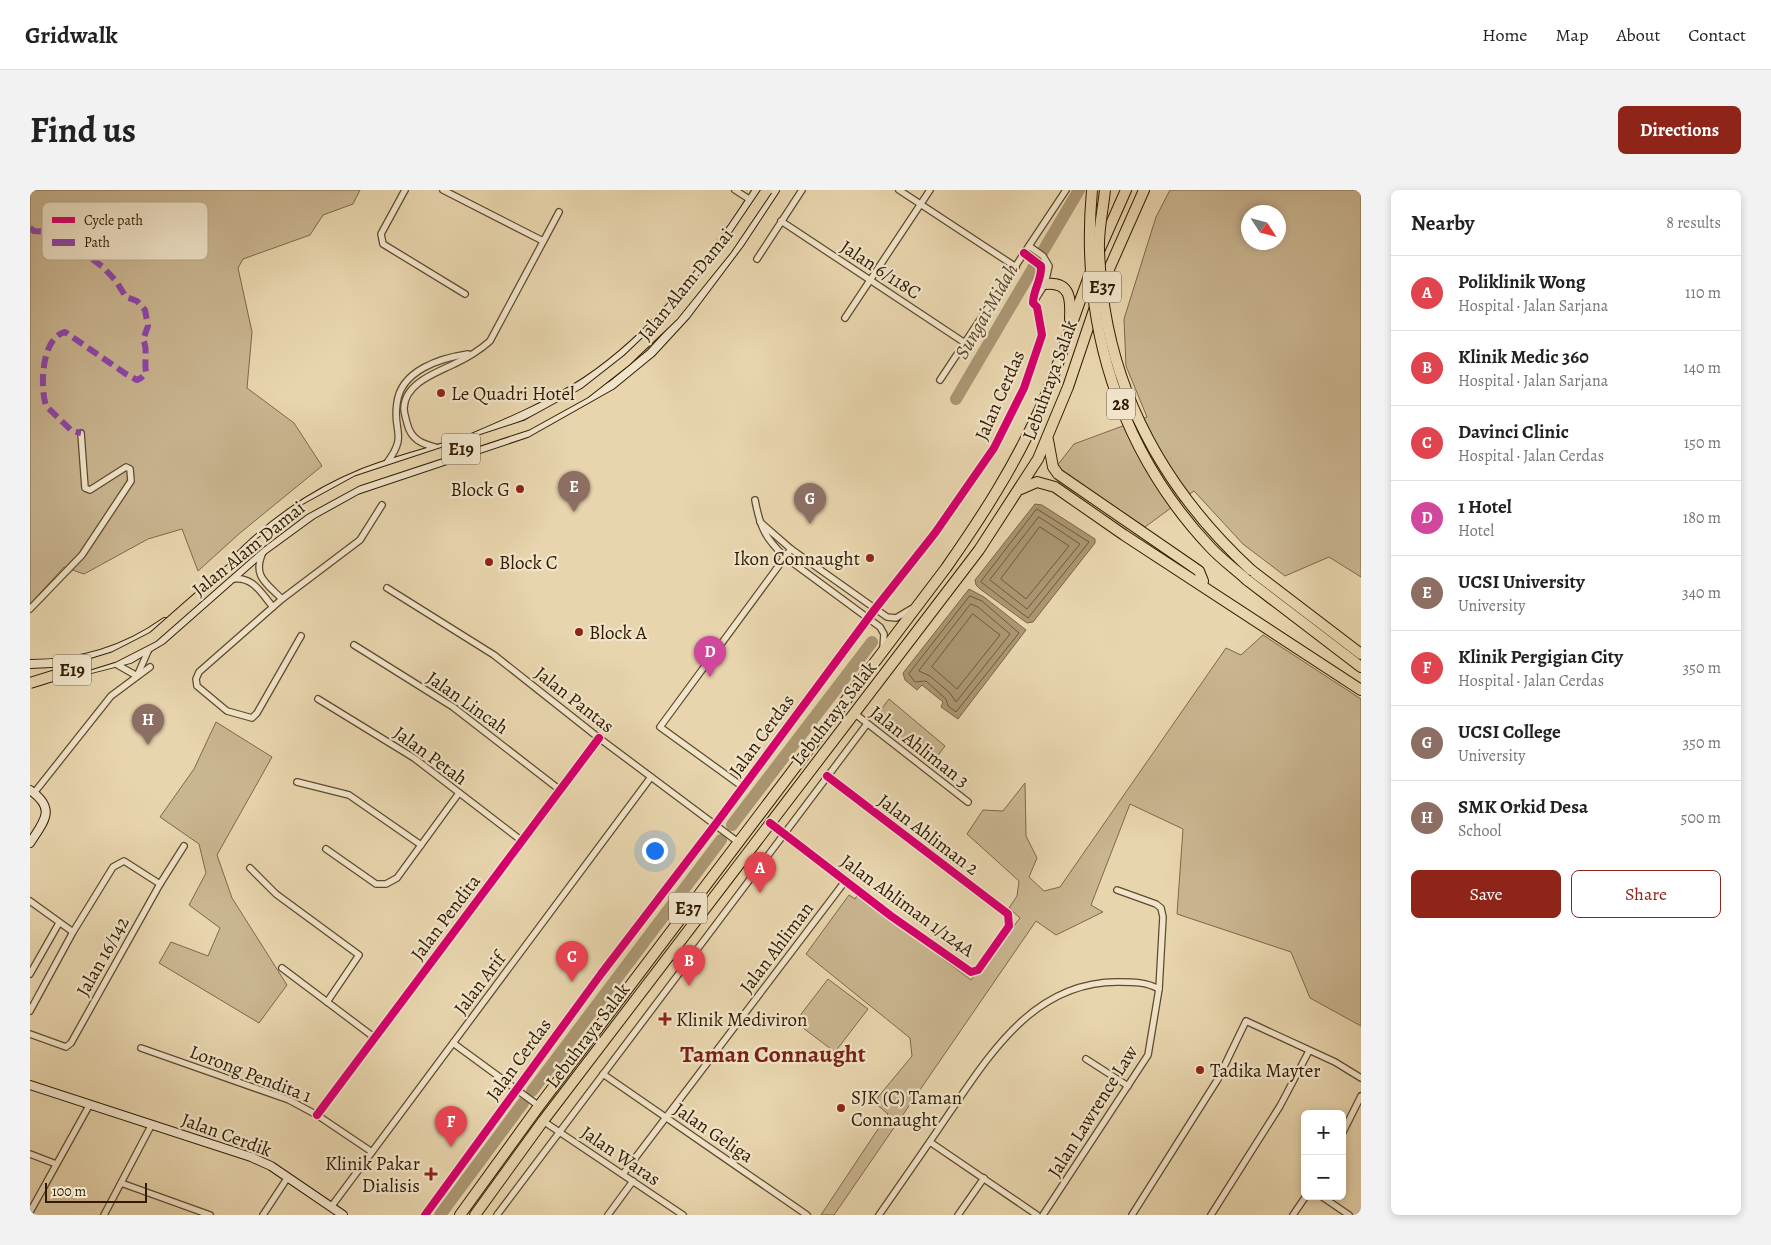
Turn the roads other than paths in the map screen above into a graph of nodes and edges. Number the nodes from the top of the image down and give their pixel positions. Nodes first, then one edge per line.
1 (405, 190) edge
2 (443, 190) edge
3 (735, 190) edge
4 (757, 190) edge
5 (764, 190) edge
6 (768, 190) edge
7 (775, 190) edge
8 (802, 190) edge
9 (899, 190) edge
10 (930, 190) edge
11 (1065, 190) edge
12 (1092, 190) edge
13 (1104, 190) edge
14 (1126, 190) edge
15 (1144, 190) edge
16 (751, 200) junction
17 (921, 204) junction
18 (763, 208) junction
19 (559, 212) dead end
20 (781, 221) junction
21 (543, 241) junction
22 (1032, 248) junction
23 (1027, 255) junction
24 (757, 258) dead end
25 (1016, 267) junction
26 (870, 280) junction
27 (1045, 284) junction
28 (465, 294) dead end
29 (1034, 303) junction
30 (845, 318) dead end
31 (1069, 330) junction
32 (965, 342) junction
33 (471, 354) junction
34 (421, 370) junction
35 (426, 378) junction
36 (409, 380) junction
37 (940, 380) dead end
38 (416, 387) junction
39 (81, 433) dead end
40 (1047, 437) junction
41 (440, 448) junction
42 (385, 466) junction
43 (1021, 489) junction
44 (755, 500) dead end
45 (382, 505) dead end
46 (758, 520) junction
47 (791, 549) junction
48 (264, 550) junction
49 (785, 557) junction
50 (1249, 575) junction
51 (233, 579) junction
52 (1201, 586) junction
53 (387, 588) dead end
54 (282, 599) junction
55 (919, 603) junction
56 (273, 607) junction
57 (30, 609) edge
58 (875, 609) junction
59 (868, 618) junction
60 (300, 636) dead end
61 (354, 645) dead end
62 (150, 647) junction
63 (883, 650) junction
64 (1361, 654) edge
65 (30, 664) edge
66 (116, 664) junction
67 (150, 667) dead end
68 (1361, 667) edge
69 (137, 676) junction
70 (30, 680) edge
71 (1361, 690) edge
72 (318, 699) dead end
73 (854, 713) junction
74 (867, 724) junction
75 (599, 738) junction
76 (827, 776) junction
77 (651, 777) junction
78 (298, 782) dead end
79 (743, 787) junction
80 (560, 790) junction
81 (32, 792) edge
82 (459, 793) junction
83 (968, 802) dead end
84 (770, 823) junction
85 (715, 825) junction
86 (784, 834) junction
87 (522, 841) junction
88 (738, 842) junction
89 (30, 843) edge
90 (421, 845) junction
91 (184, 846) dead end
92 (326, 849) dead end
93 (250, 868) dead end
94 (846, 880) junction
95 (160, 884) junction
96 (1117, 890) dead end
97 (30, 901) edge
98 (1010, 919) joint
99 (59, 923) junction
100 (73, 932) junction
101 (282, 968) dead end
102 (30, 974) edge
103 (1159, 989) junction
104 (327, 1002) junction
105 (30, 1011) edge
106 (30, 1034) edge
107 (374, 1038) junction
108 (452, 1043) junction
109 (141, 1048) dead end
110 (1309, 1051) junction
111 (1086, 1059) dead end
112 (603, 1074) junction
113 (1361, 1078) edge
114 (30, 1085) edge
115 (1128, 1086) junction
116 (516, 1090) junction
117 (1361, 1096) edge
118 (90, 1104) junction
119 (539, 1106) junction
120 (317, 1115) junction
121 (666, 1117) junction
122 (543, 1120) junction
123 (152, 1124) junction
124 (1346, 1126) edge
125 (560, 1132) junction
126 (930, 1142) junction
127 (372, 1152) junction
128 (30, 1154) edge
129 (56, 1164) junction
130 (623, 1174) junction
131 (288, 1177) junction
132 (984, 1178) junction
133 (633, 1181) junction
134 (121, 1183) junction
135 (1303, 1200) edge
136 (1327, 1200) edge
137 (331, 1207) junction
138 (30, 1212) edge
139 (104, 1215) edge
140 (210, 1215) edge
141 (263, 1215) edge
142 (343, 1215) edge
143 (426, 1215) edge
144 (460, 1215) edge
145 (475, 1215) edge
146 (497, 1215) edge
147 (608, 1215) edge
148 (683, 1215) edge
149 (808, 1215) edge
150 (879, 1215) edge
151 (958, 1215) edge
152 (1037, 1215) edge
153 (1044, 1215) edge
154 (1132, 1215) edge
155 (1211, 1215) edge
156 (1293, 1215) edge
157 (1349, 1215) edge

1 - 28 street
2 - 21 street
3 - 16 street
4 - 16 main road, Jalan Alam Damai
5 - 70 highway, E19, bridge
6 - 70 highway, E19, bridge
7 - 18 main road, Jalan Alam Damai
8 - 20 street
9 - 17 street
10 - 17 street
11 - 22 street
12 - 50 highway, 28, bridge
13 - 50 highway, 28, bridge
14 - 31 highway, Lebuhraya Salak / E37
15 - 40 highway, Lebuhraya Salak / E37
16 - 18 street
16 - 41 main road, Jalan Alam Damai
17 - 25 street
17 - 26 street
18 - 48 main road, Jalan Alam Damai
19 - 21 street
20 - 24 street
20 - 26 street, Jalan 6/118C
21 - 33 street
22 - 23 street
22 - 27 street
23 - 25 street
23 - 29 street, Jalan Cerdas
25 - 32 street
26 - 30 street
26 - 32 street, Jalan 6/118C
27 - 29 street
27 - 31 highway
29 - 58 street, Jalan Cerdas
31 - 55 highway, Lebuhraya Salak / E37
32 - 37 street
33 - 34 street
33 - 35 street
34 - 35 street
34 - 36 street
35 - 38 street
36 - 38 street
36 - 42 street
38 - 41 street
39 - 57 street
40 - 43 highway, Lebuhraya Salak / E37
40 - 52 highway
41 - 42 main road, Jalan Alam Damai
42 - 65 main road, Jalan Alam Damai
43 - 52 highway
43 - 73 highway, Lebuhraya Salak / E37
44 - 46 street
45 - 54 street
46 - 47 street
46 - 49 street
47 - 49 street
47 - 58 street
48 - 51 main road, Jalan Alam Damai
48 - 54 street
49 - 59 street
49 - 79 street
50 - 64 highway, 28
50 - 68 highway, 28
51 - 56 street
51 - 62 main road, Jalan Alam Damai
52 - 71 highway
53 - 75 street, Jalan Pantas
54 - 56 street
55 - 58 street
55 - 63 highway, Lebuhraya Salak / E37
56 - 60 street
58 - 59 street, Jalan Cerdas
59 - 63 street
59 - 79 street, Jalan Cerdas
61 - 80 street, Jalan Lincah
62 - 66 main road, Jalan Alam Damai
62 - 69 street
63 - 88 highway, Lebuhraya Salak / E37
66 - 69 street
66 - 70 main road, Jalan Alam Damai
67 - 69 street
69 - 81 street
72 - 82 street, Jalan Petah
73 - 74 street, Jalan Ahliman 3
73 - 84 highway, Lebuhraya Salak / E37
74 - 76 street
74 - 83 street, Jalan Ahliman 3
75 - 77 street, Jalan Pantas
75 - 80 street, Jalan Pendita
76 - 86 street
76 - 98 street, Jalan Ahliman 2
77 - 85 street, Jalan Pantas
77 - 108 street, Jalan Arif
78 - 90 street
79 - 85 street, Jalan Cerdas
80 - 87 street, Jalan Pendita
81 - 89 main road
82 - 87 street, Jalan Petah
82 - 90 street
84 - 86 street, Jalan Ahliman 1/124A
84 - 122 highway, Lebuhraya Salak / E37
85 - 88 street, Jalan Pantas
85 - 116 street, Jalan Cerdas
86 - 94 street, Jalan Ahliman 1/124A
86 - 112 street
87 - 107 street, Jalan Pendita
88 - 119 highway, Lebuhraya Salak / E37
90 - 92 street
91 - 95 street, Jalan 16/142
93 - 104 street
94 - 98 street, Jalan Ahliman 1/124A
94 - 121 street, Jalan Ahliman
95 - 100 street
95 - 106 street, Jalan 16/142
96 - 103 street, Jalan Lawrence Law
97 - 99 street
99 - 100 street
99 - 102 street
100 - 105 street
101 - 104 street
103 - 115 street, Jalan Lawrence Law
103 - 126 street
104 - 107 street
107 - 120 street, Jalan Pendita
108 - 116 street
108 - 127 street, Jalan Arif
109 - 120 street, Lorong Pendita 1
110 - 113 street
110 - 154 street
110 - 155 street
111 - 115 street
112 - 121 street, Jalan Geliga
112 - 125 street
114 - 118 main road, Jalan Cerdik
115 - 153 street, Jalan Lawrence Law
116 - 119 street
116 - 143 street, Jalan Cerdas
117 - 124 street
118 - 123 main road, Jalan Cerdik
118 - 129 street
119 - 144 highway, Lebuhraya Salak / E37
120 - 127 street, Lorong Pendita 1
121 - 130 street, Jalan Ahliman
121 - 149 street, Jalan Geliga
122 - 125 street, Jalan Waras
122 - 145 highway, Lebuhraya Salak / E37
123 - 131 main road, Jalan Cerdik
123 - 134 street
125 - 130 street, Jalan Waras
125 - 146 street
126 - 132 street
126 - 150 street
127 - 137 street, Jalan Arif
128 - 129 street
129 - 138 street
130 - 133 street, Jalan Waras
131 - 137 main road, Jalan Cerdik
131 - 141 street
132 - 151 street
132 - 152 street
133 - 147 street
133 - 148 street, Jalan Waras
134 - 139 street
134 - 140 street
135 - 156 street
136 - 157 street
137 - 142 main road, Jalan Cerdik

